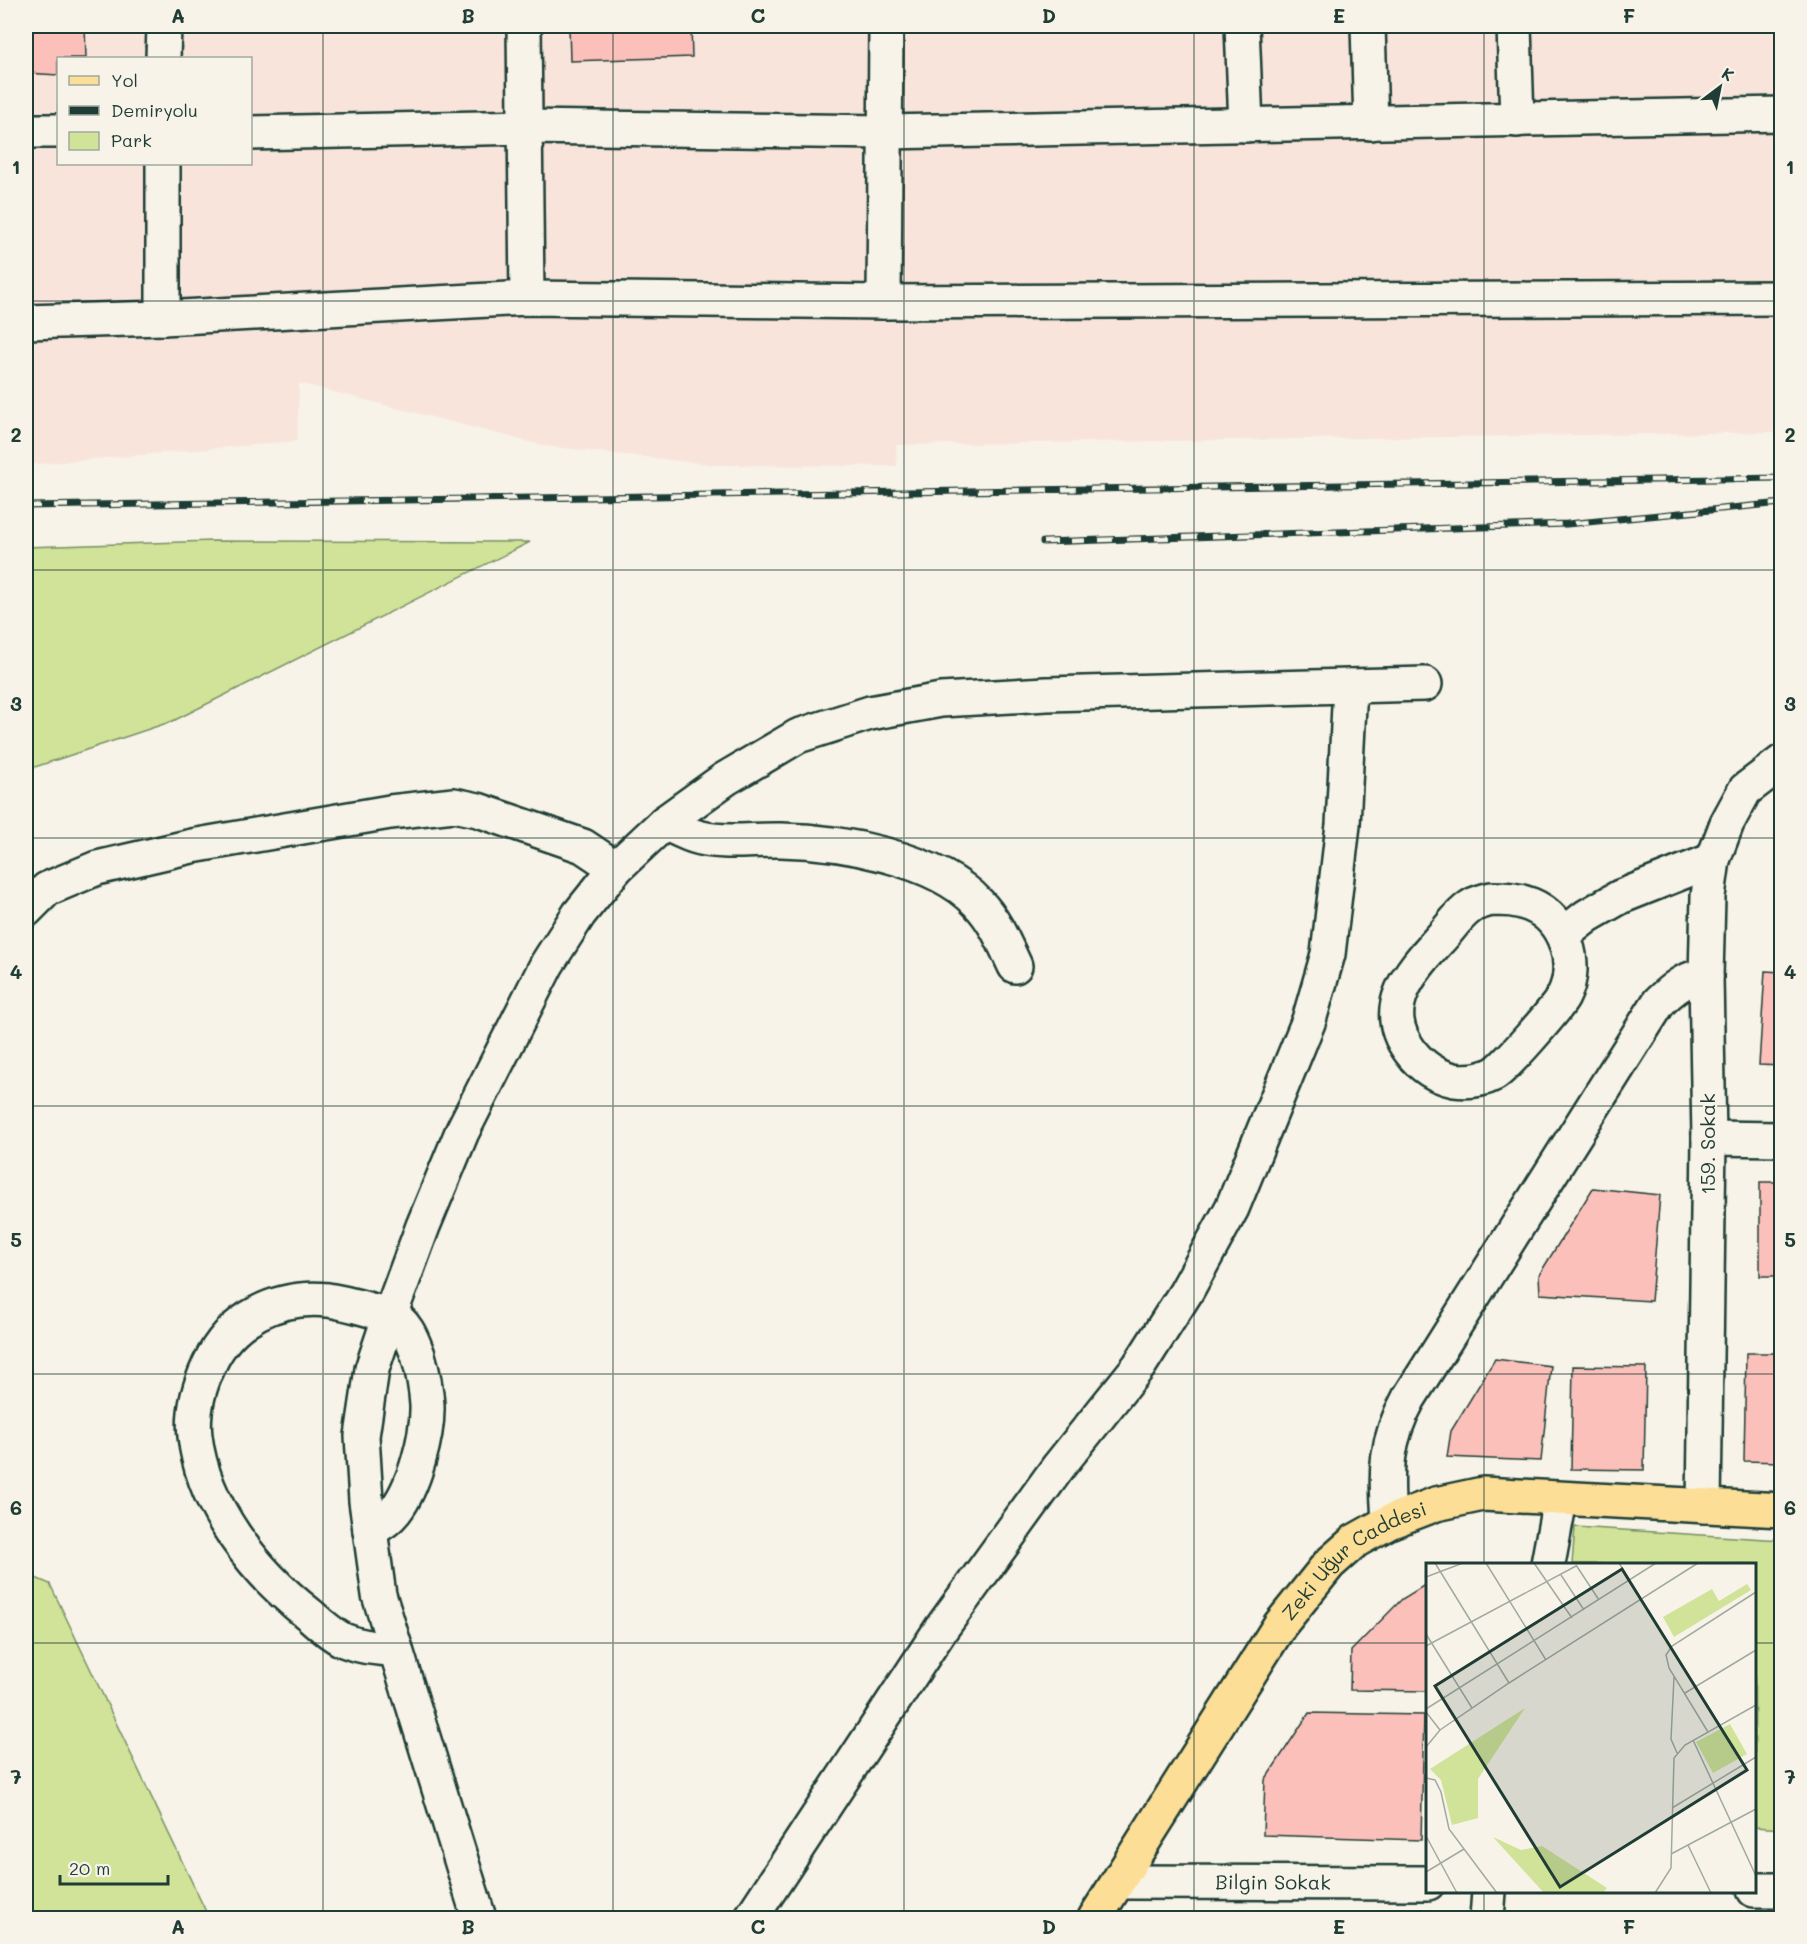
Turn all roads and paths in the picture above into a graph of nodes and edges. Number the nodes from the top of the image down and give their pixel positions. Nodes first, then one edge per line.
1 (164, 26) edge
2 (524, 26) edge
3 (886, 26) edge
4 (1242, 26) edge
5 (1368, 26) edge
6 (1514, 26) edge
7 (163, 57) edge
8 (1782, 114) edge
9 (1517, 120) junction
10 (1371, 123) junction
11 (1246, 125) junction
12 (525, 127) junction
13 (26, 130) edge
14 (57, 132) edge
15 (885, 132) junction
16 (252, 133) edge
17 (163, 165) edge
18 (526, 298) junction
19 (1782, 298) edge
20 (884, 302) junction
21 (163, 318) junction
22 (26, 322) edge
23 (1425, 684) dead end
24 (1350, 686) junction
25 (1782, 762) edge
26 (664, 823) junction
27 (1713, 860) junction
28 (616, 868) junction
29 (26, 909) edge
30 (1563, 935) junction
31 (1015, 966) dead end
32 (1706, 977) junction
33 (1709, 1138) junction
34 (1782, 1139) edge
35 (390, 1315) junction
36 (1560, 1500) junction
37 (1704, 1506) junction
38 (1782, 1510) edge
39 (1389, 1522) junction
40 (370, 1530) junction
41 (1548, 1563) edge
42 (396, 1648) junction
43 (1119, 1882) junction
44 (1426, 1883) edge
45 (1756, 1890) edge
46 (1782, 1890) edge
47 (1489, 1893) edge
48 (480, 1918) edge
49 (751, 1918) edge
50 (1095, 1918) edge
51 (1487, 1918) edge

1 - 7 street
2 - 12 street
3 - 15 street
4 - 11 street
5 - 10 street
6 - 9 street
8 - 9 street
9 - 10 street
10 - 11 street
11 - 15 street
12 - 15 street
12 - 16 street
12 - 18 street
13 - 14 street
15 - 20 street
17 - 21 street
18 - 20 street
18 - 21 street
19 - 20 street
21 - 22 street
23 - 24 street
24 - 26 street
24 - 49 street
25 - 27 street, 159. Sokak
26 - 28 street
26 - 31 street
27 - 30 street
27 - 32 street, 159. Sokak
28 - 29 street
28 - 35 street
30 - 30 street
32 - 33 street, 159. Sokak
32 - 39 street
33 - 34 street
33 - 37 street, 159. Sokak
35 - 40 street
35 - 40 street
35 - 42 street
36 - 37 main road, Zeki Uğur Caddesi
36 - 39 main road, Zeki Uğur Caddesi
36 - 41 street
37 - 38 main road, Zeki Uğur Caddesi
39 - 43 main road, Zeki Uğur Caddesi
40 - 42 street
42 - 48 street
43 - 44 street, Bilgin Sokak
43 - 50 main road, Zeki Uğur Caddesi
45 - 46 street
47 - 51 street

